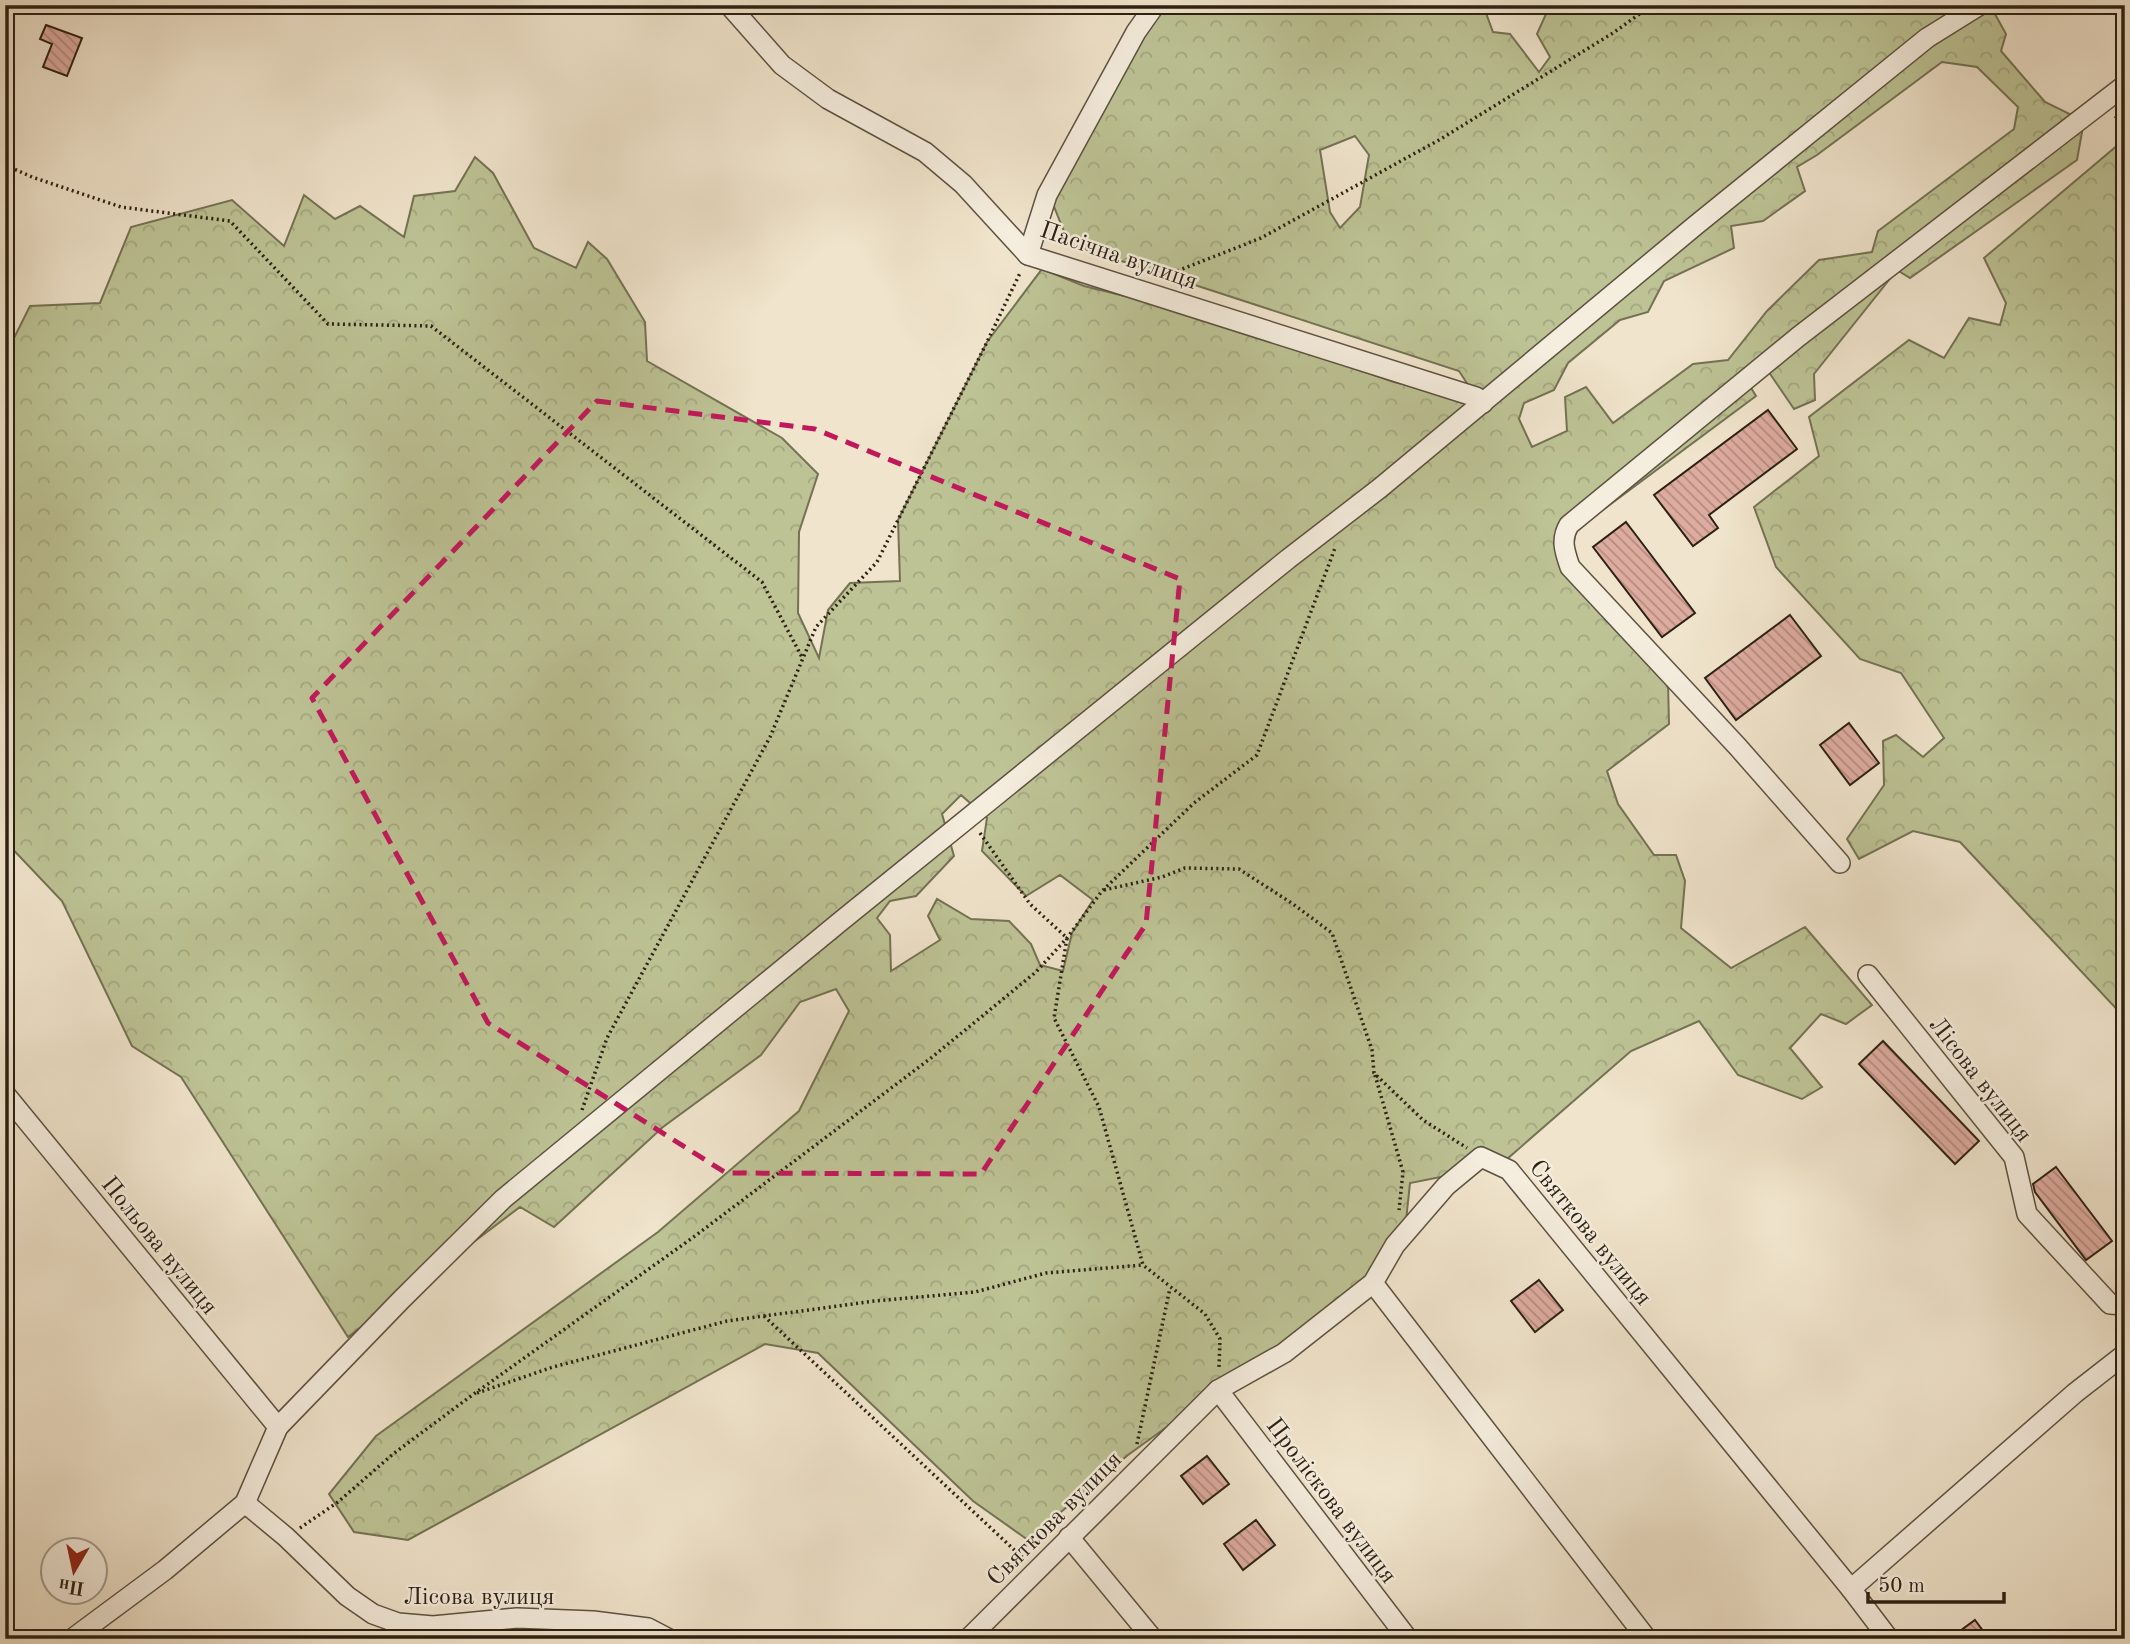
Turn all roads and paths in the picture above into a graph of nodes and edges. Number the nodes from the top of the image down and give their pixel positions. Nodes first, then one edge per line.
1 (729, 5) edge
2 (1154, 5) edge
3 (1653, 5) edge
4 (1980, 5) edge
5 (2125, 85) edge
6 (5, 165) edge
7 (1028, 254) junction
8 (1134, 288) junction
9 (1483, 403) junction
10 (1332, 553) dead end
11 (803, 659) junction
12 (970, 817) junction
13 (1840, 863) dead end
14 (1102, 891) junction
15 (1067, 939) junction
16 (1868, 975) dead end
17 (1374, 1073) junction
18 (5, 1094) edge
19 (569, 1145) junction
20 (1481, 1157) junction
21 (1395, 1245) junction
22 (1143, 1265) junction
23 (1373, 1283) junction
24 (1170, 1287) junction
25 (2125, 1305) edge
26 (764, 1316) junction
27 (2125, 1354) edge
28 (1218, 1390) junction
29 (471, 1396) junction
30 (278, 1427) junction
31 (1130, 1477) junction
32 (245, 1503) junction
33 (286, 1537) junction
34 (1069, 1537) junction
35 (1036, 1570) junction
36 (1851, 1589) junction
37 (72, 1639) edge
38 (669, 1639) edge
39 (968, 1639) edge
40 (1153, 1639) edge
41 (1408, 1639) edge
42 (1647, 1639) edge
43 (1889, 1639) edge

1 - 7 street, Пасічна вулиця
2 - 7 street
3 - 8 path
4 - 9 street
5 - 13 street
6 - 11 path
7 - 8 street, Пасічна вулиця
7 - 11 path
8 - 9 street, Пасічна вулиця
9 - 12 street
10 - 14 path
11 - 19 path
12 - 15 path
12 - 19 street
14 - 15 path
14 - 17 path
15 - 22 path
15 - 29 path
16 - 25 street, Лісова вулиця
17 - 20 path
17 - 21 path
18 - 30 street, Польова вулиця
19 - 30 street
20 - 21 street, Святкова вулиця
20 - 36 street, Святкова вулиця
21 - 23 street, Святкова вулиця
22 - 24 path
22 - 26 path
23 - 28 street, Святкова вулиця
23 - 42 street
24 - 28 path
24 - 31 path
26 - 29 path
26 - 35 path
27 - 36 street
28 - 31 street, Святкова вулиця
28 - 41 street, Проліскова вулиця
29 - 33 path
30 - 32 street
31 - 34 street, Святкова вулиця
32 - 33 street, Лісова вулиця
32 - 37 street
33 - 38 street, Лісова вулиця
34 - 35 street, Святкова вулиця
34 - 40 street
35 - 39 street, Святкова вулиця
36 - 43 street, Святкова вулиця

